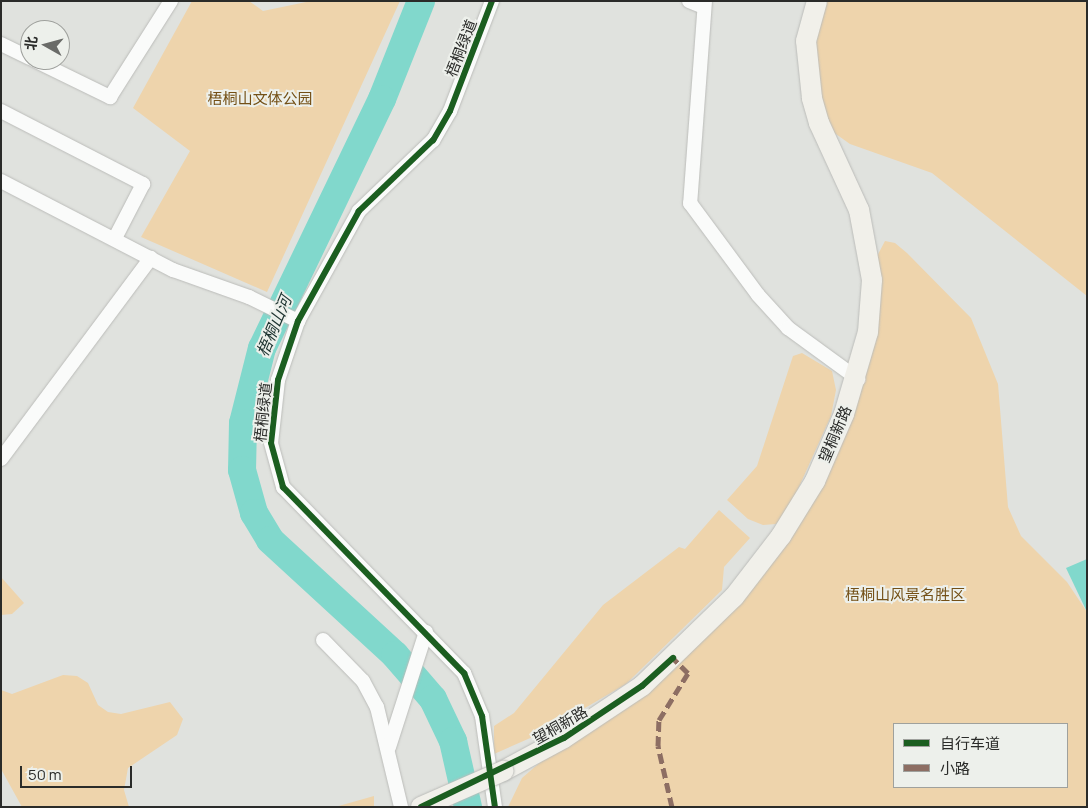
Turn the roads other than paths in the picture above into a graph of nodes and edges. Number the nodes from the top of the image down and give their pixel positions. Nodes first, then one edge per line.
1 (171, 1) edge
2 (492, 1) edge
3 (689, 1) edge
4 (817, 1) edge
5 (704, 4) edge
6 (1, 44) edge
7 (20, 53) edge
8 (55, 70) edge
9 (1, 111) edge
10 (1, 180) edge
11 (116, 238) junction
12 (151, 258) junction
13 (294, 319) junction
14 (858, 379) junction
15 (1, 459) edge
16 (426, 632) junction
17 (323, 640) dead end
18 (389, 747) junction
19 (402, 807) edge
20 (421, 807) edge
21 (495, 807) edge

1 - 8 street
2 - 13 street, 梧桐绿道
3 - 5 street
4 - 14 street, 望桐新路
5 - 14 street
6 - 7 street
9 - 11 street
10 - 11 street
11 - 12 street
12 - 13 street
12 - 15 street
13 - 16 street, 梧桐绿道
14 - 20 street, 望桐新路, bridge
16 - 18 street
16 - 21 street, 梧桐绿道
17 - 18 street
18 - 19 street

